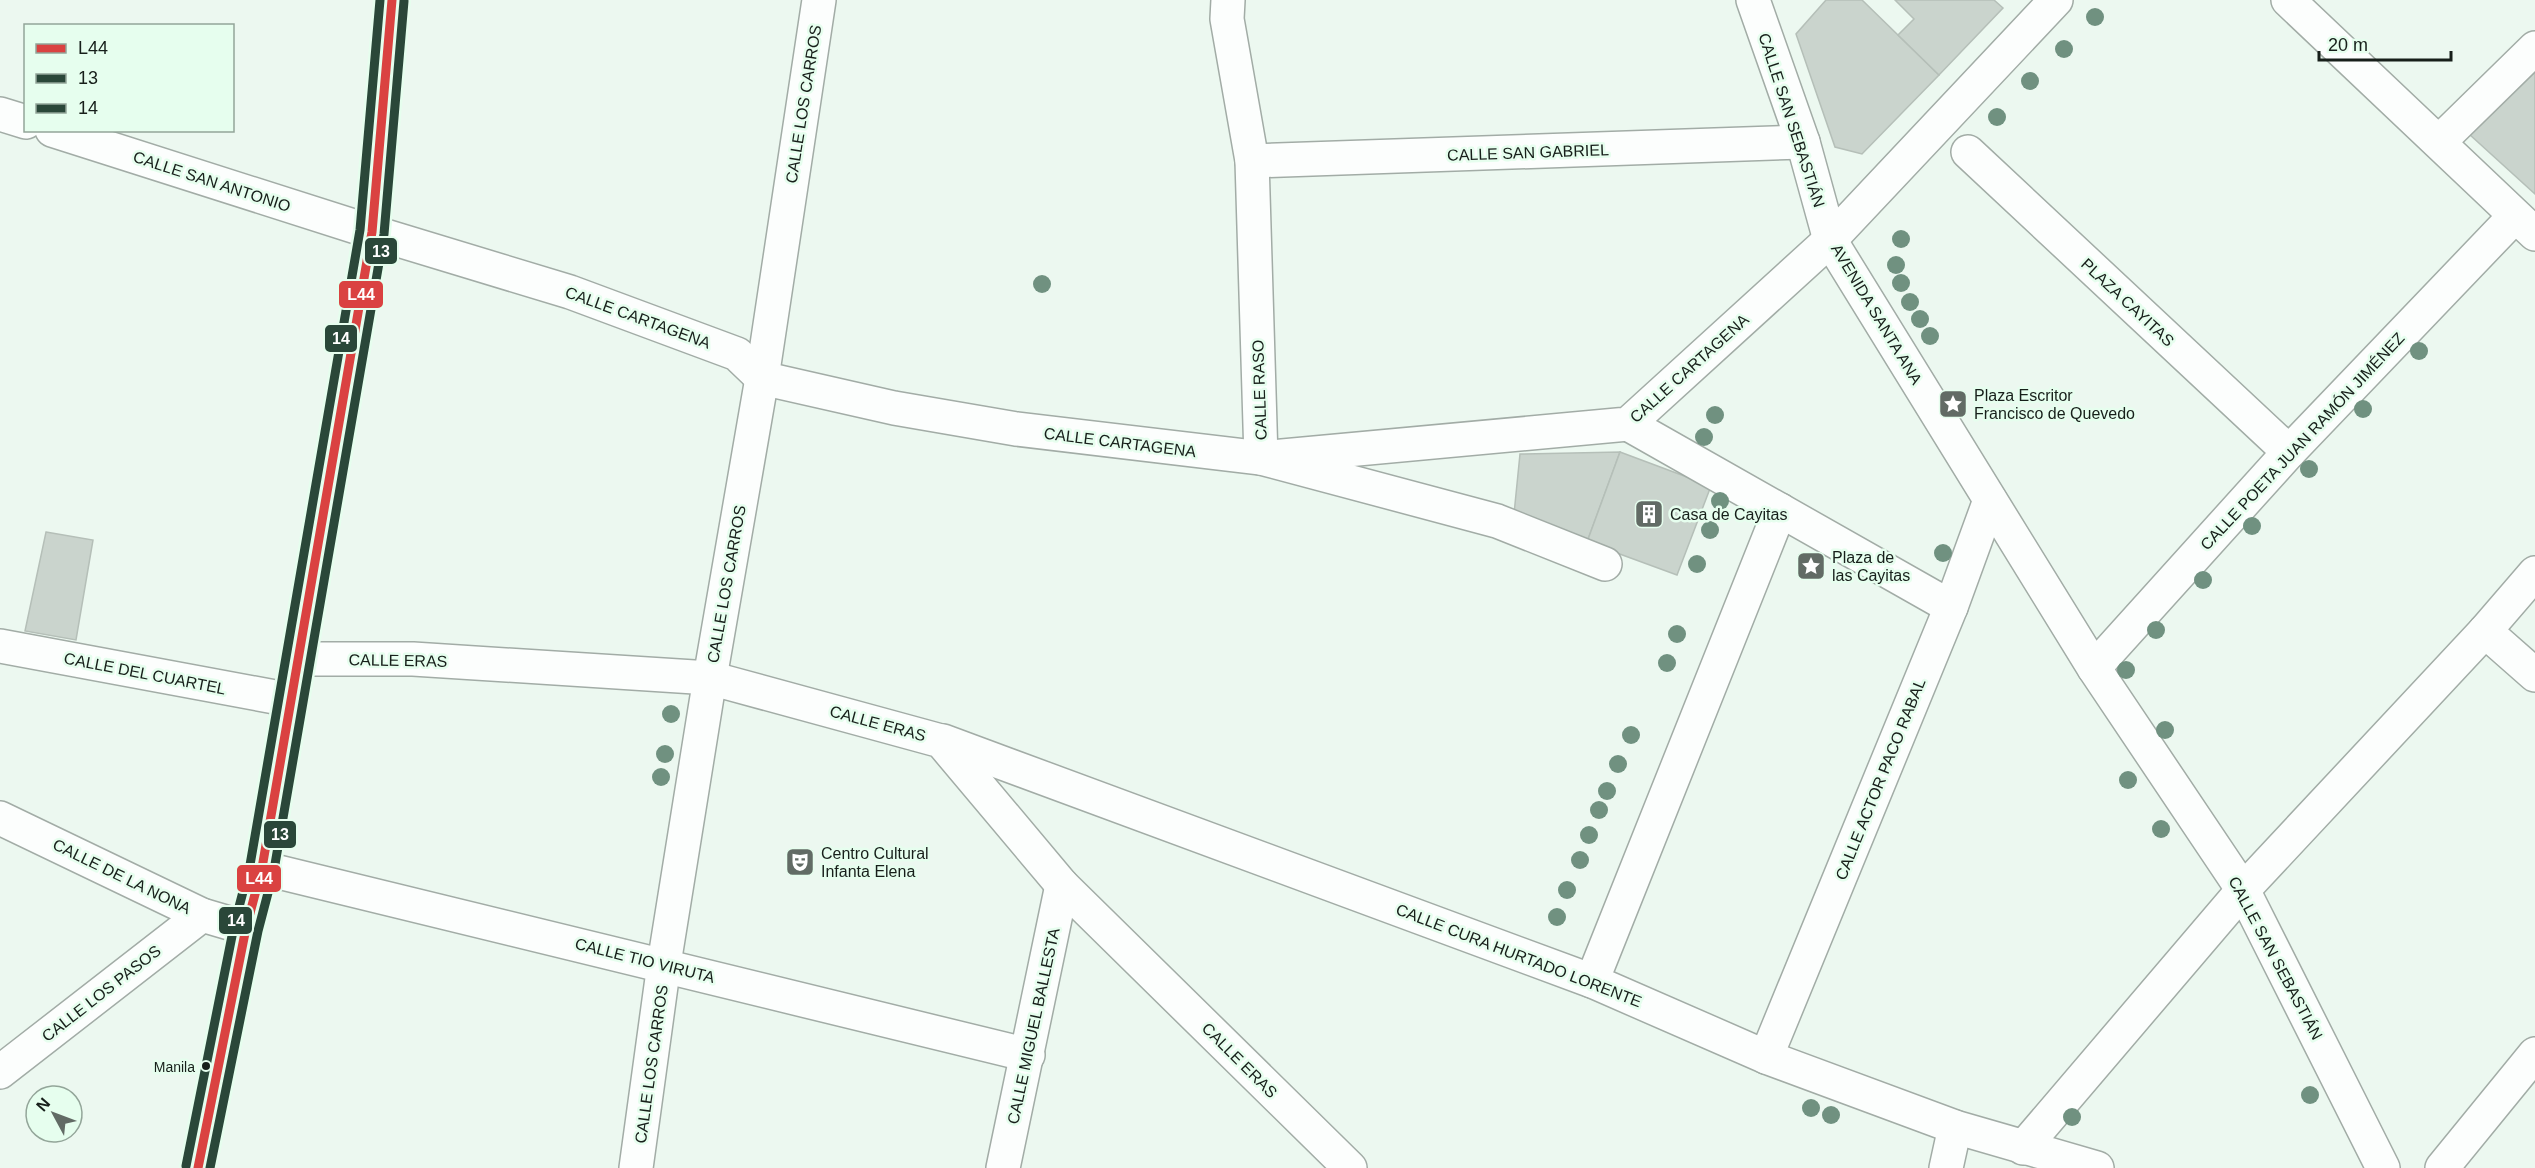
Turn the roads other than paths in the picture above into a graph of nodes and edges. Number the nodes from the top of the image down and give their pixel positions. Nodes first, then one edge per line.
1 (392, 0) edge
2 (819, 0) edge
3 (1228, 0) edge
4 (1753, 0) edge
5 (2056, 0) edge
6 (2288, 0) edge
7 (2535, 48) edge
8 (0, 114) edge
9 (24, 121) edge
10 (58, 132) edge
11 (1803, 142) junction
12 (2439, 142) junction
13 (1968, 152) dead end
14 (1252, 161) junction
15 (2525, 226) edge
16 (372, 232) junction
17 (1830, 240) junction
18 (762, 378) junction
19 (1628, 424) junction
20 (2289, 452) junction
21 (1261, 458) junction
22 (1990, 500) junction
23 (1780, 510) junction
24 (1605, 564) dead end
25 (2535, 573) edge
26 (1951, 607) junction
27 (2485, 631) junction
28 (0, 646) edge
29 (298, 659) junction
30 (2094, 668) junction
31 (2535, 675) edge
32 (710, 678) junction
33 (291, 700) junction
34 (941, 741) junction
35 (0, 818) edge
36 (262, 868) junction
37 (1062, 885) junction
38 (2243, 890) junction
39 (202, 915) junction
40 (246, 928) junction
41 (664, 964) junction
42 (1592, 981) junction
43 (2535, 1054) edge
44 (1028, 1055) junction
45 (1766, 1057) junction
46 (0, 1072) edge
47 (1955, 1127) junction
48 (2023, 1148) junction
49 (198, 1168) edge
50 (636, 1168) edge
51 (1003, 1168) edge
52 (1350, 1168) edge
53 (1946, 1168) edge
54 (2097, 1168) edge
55 (2383, 1168) edge
56 (2442, 1168) edge

1 - 16 street
2 - 18 street, CALLE LOS CARROS
3 - 14 street, CALLE RASO
4 - 11 street, CALLE SAN SEBASTIÁN
5 - 17 street, AVENIDA SANTA ANA
6 - 12 street
7 - 12 street
8 - 9 street
10 - 16 street, CALLE SAN ANTONIO
11 - 14 street, CALLE SAN GABRIEL
11 - 17 street, CALLE SAN SEBASTIÁN
12 - 15 street
13 - 20 street, PLAZA CAYITAS
14 - 21 street, CALLE RASO
15 - 20 street, CALLE POETA JUAN RAMÓN JIMÉNEZ
16 - 18 street, CALLE CARTAGENA
16 - 29 street
17 - 19 street, CALLE CARTAGENA
17 - 22 street, AVENIDA SANTA ANA
18 - 21 street, CALLE CARTAGENA
18 - 32 street, CALLE LOS CARROS
19 - 21 street, CALLE CARTAGENA
19 - 23 street
20 - 30 street, CALLE POETA JUAN RAMÓN JIMÉNEZ
21 - 24 street, CALLE RASO
22 - 26 street, CALLE ACTOR PACO RABAL
22 - 30 street, AVENIDA SANTA ANA
23 - 26 street
23 - 42 street
25 - 27 street
26 - 45 street, CALLE ACTOR PACO RABAL
27 - 31 street
27 - 38 street
28 - 33 street, CALLE DEL CUARTEL
29 - 32 street, CALLE ERAS
29 - 33 street
30 - 38 street, CALLE SAN SEBASTIÁN
32 - 34 street, CALLE ERAS
32 - 41 street, CALLE LOS CARROS
33 - 36 street
34 - 37 street, CALLE ERAS
34 - 42 street, CALLE CURA HURTADO LORENTE
35 - 39 street, CALLE DE LA NONA
36 - 40 street
36 - 41 street, CALLE TIO VIRUTA
37 - 44 street, CALLE MIGUEL BALLESTA
37 - 52 street, CALLE ERAS
38 - 48 street
38 - 55 street, CALLE SAN SEBASTIÁN
39 - 40 street, CALLE DE LA NONA
39 - 46 street, CALLE LOS PASOS
40 - 49 street
41 - 44 street, CALLE TIO VIRUTA
41 - 50 street, CALLE LOS CARROS
42 - 45 street, CALLE CURA HURTADO LORENTE
43 - 56 street
44 - 51 street, CALLE MIGUEL BALLESTA
45 - 47 street, CALLE CURA HURTADO LORENTE
47 - 48 street, CALLE CURA HURTADO LORENTE
47 - 53 street
48 - 54 street, CALLE CURA HURTADO LORENTE

